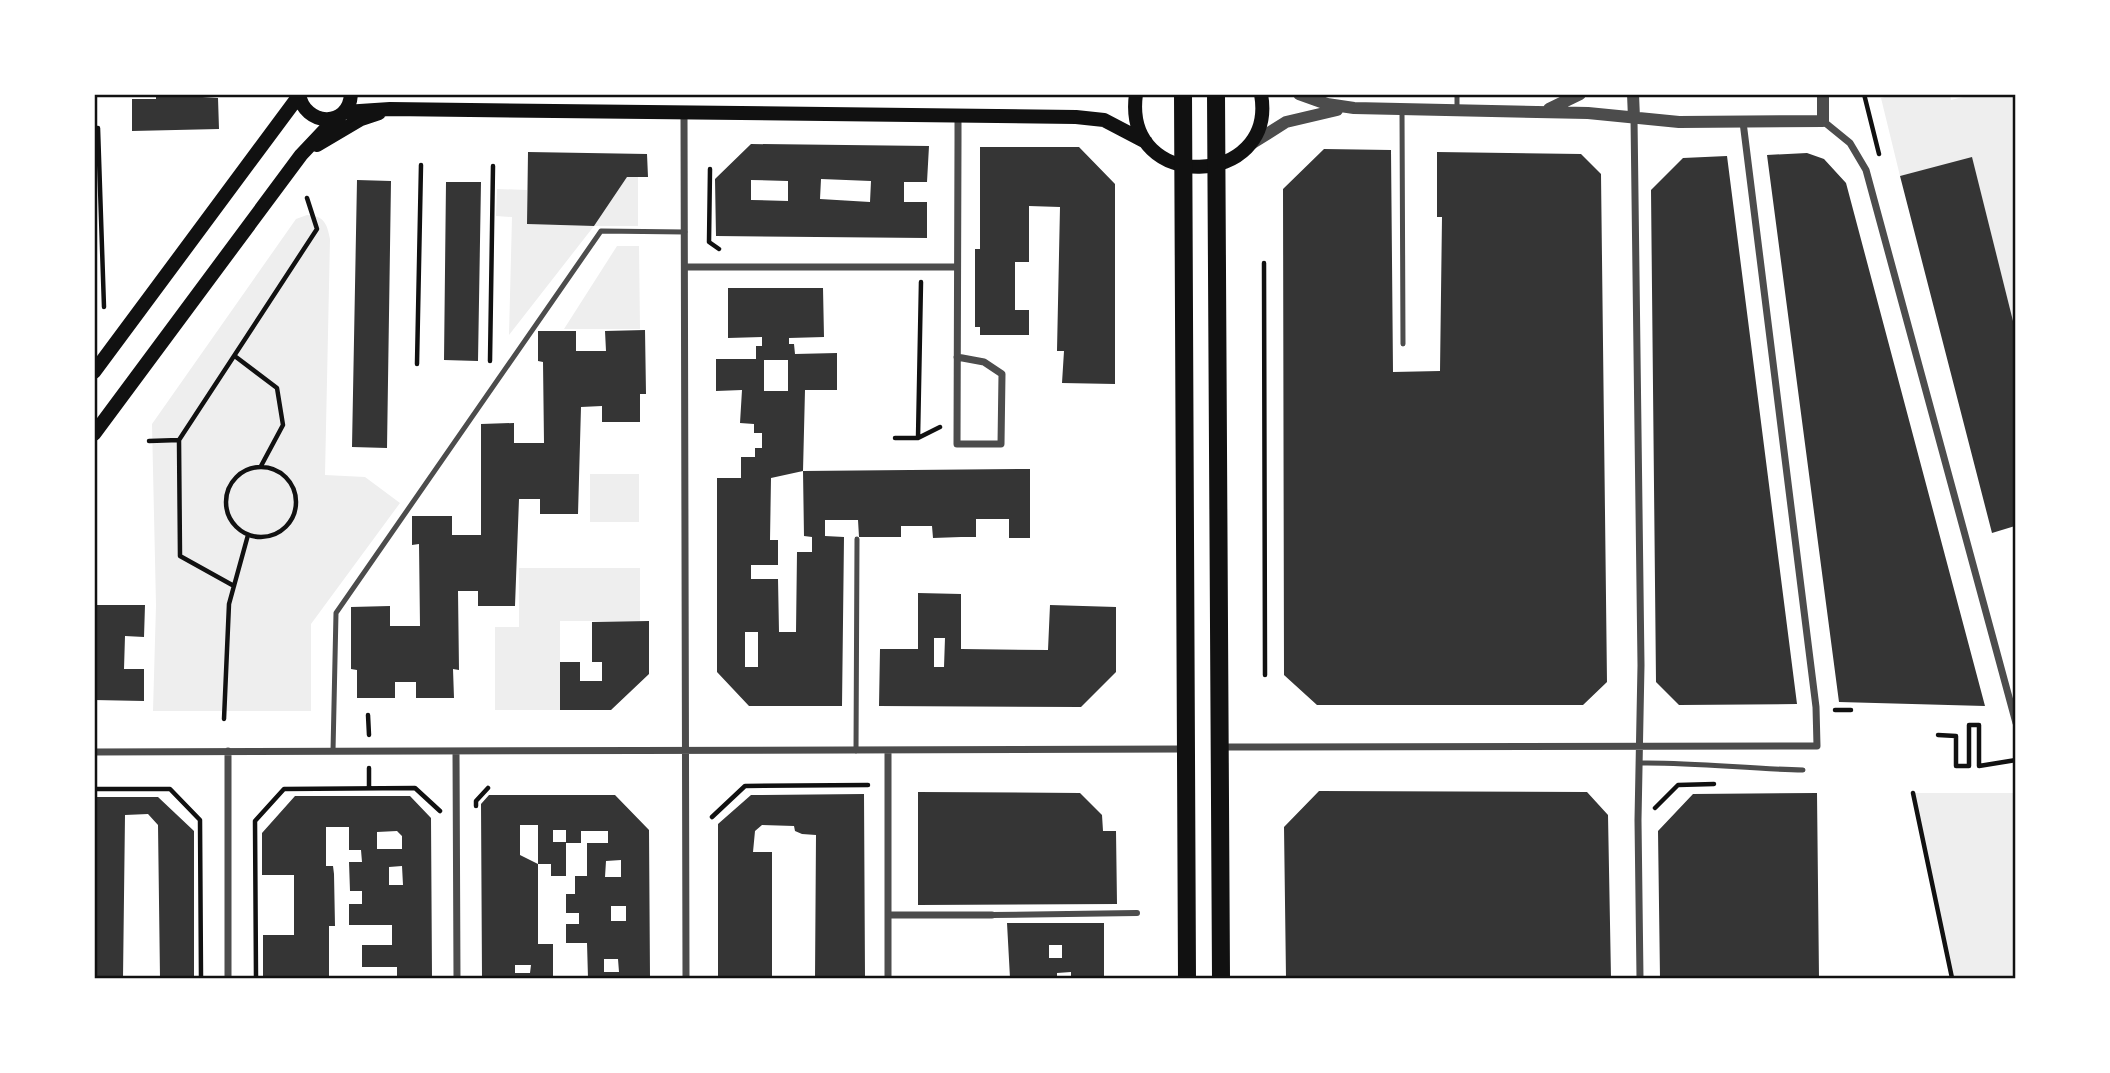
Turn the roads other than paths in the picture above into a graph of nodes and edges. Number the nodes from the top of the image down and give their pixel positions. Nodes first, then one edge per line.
1 (351, 94) edge
2 (1136, 94) edge
3 (1182, 94) edge
4 (1216, 94) edge
5 (1261, 94) edge
6 (1299, 94) edge
7 (1457, 94) edge
8 (1580, 94) edge
9 (1633, 94) edge
10 (1823, 94) edge
11 (298, 96) edge
12 (1354, 108) junction
13 (390, 109) junction
14 (1402, 110) junction
15 (1457, 111) junction
16 (684, 113) junction
17 (1524, 113) junction
18 (340, 115) junction
19 (958, 116) junction
20 (1634, 118) junction
21 (1823, 121) junction
22 (1743, 122) junction
23 (1146, 142) junction
24 (1240, 153) junction
25 (300, 155) junction
26 (1216, 166) junction
27 (1183, 167) junction
28 (685, 232) junction
29 (685, 267) junction
30 (957, 267) junction
31 (1403, 344) dead end
32 (957, 357) junction
33 (94, 372) edge
34 (94, 434) edge
35 (857, 539) dead end
36 (2015, 723) edge
37 (1219, 747) junction
38 (1639, 747) junction
39 (1185, 749) junction
40 (228, 751) junction
41 (333, 751) junction
42 (456, 751) junction
43 (686, 751) junction
44 (856, 751) junction
45 (888, 751) junction
46 (94, 752) edge
47 (1639, 763) junction
48 (1803, 770) dead end
49 (1137, 913) dead end
50 (888, 915) junction
51 (992, 915) joint
52 (228, 978) edge
53 (457, 978) edge
54 (686, 978) edge
55 (888, 978) edge
56 (1187, 978) edge
57 (1220, 978) edge
58 (1640, 978) edge

1 - 18 main road
2 - 23 main road
3 - 27 main road
4 - 26 main road
5 - 24 main road
6 - 12 street
7 - 15 lane
8 - 17 street
9 - 20 street
10 - 21 street
11 - 18 main road
11 - 33 main road
12 - 14 street
12 - 24 street
13 - 16 main road
13 - 18 main road
13 - 25 main road
14 - 15 street
14 - 31 lane
15 - 17 street
16 - 19 main road
16 - 28 street
17 - 20 street
18 - 25 main road
19 - 23 main road
19 - 30 street
20 - 22 street
20 - 38 street
21 - 22 street
21 - 36 street
22 - 38 street
23 - 27 main road
24 - 26 main road
25 - 34 main road
26 - 27 main road
26 - 37 main road
27 - 39 main road
28 - 29 street
28 - 41 lane
29 - 30 street
29 - 43 street
30 - 32 street
32 - 32 street
35 - 44 lane
37 - 38 street
37 - 57 main road
38 - 47 street
39 - 45 street
39 - 56 main road
40 - 41 street
40 - 46 street
40 - 52 street
41 - 42 street
42 - 43 street
42 - 53 street
43 - 44 street
43 - 54 street
44 - 45 street
45 - 50 street
47 - 48 lane
47 - 58 street
49 - 51 street
50 - 51 street
50 - 55 street

